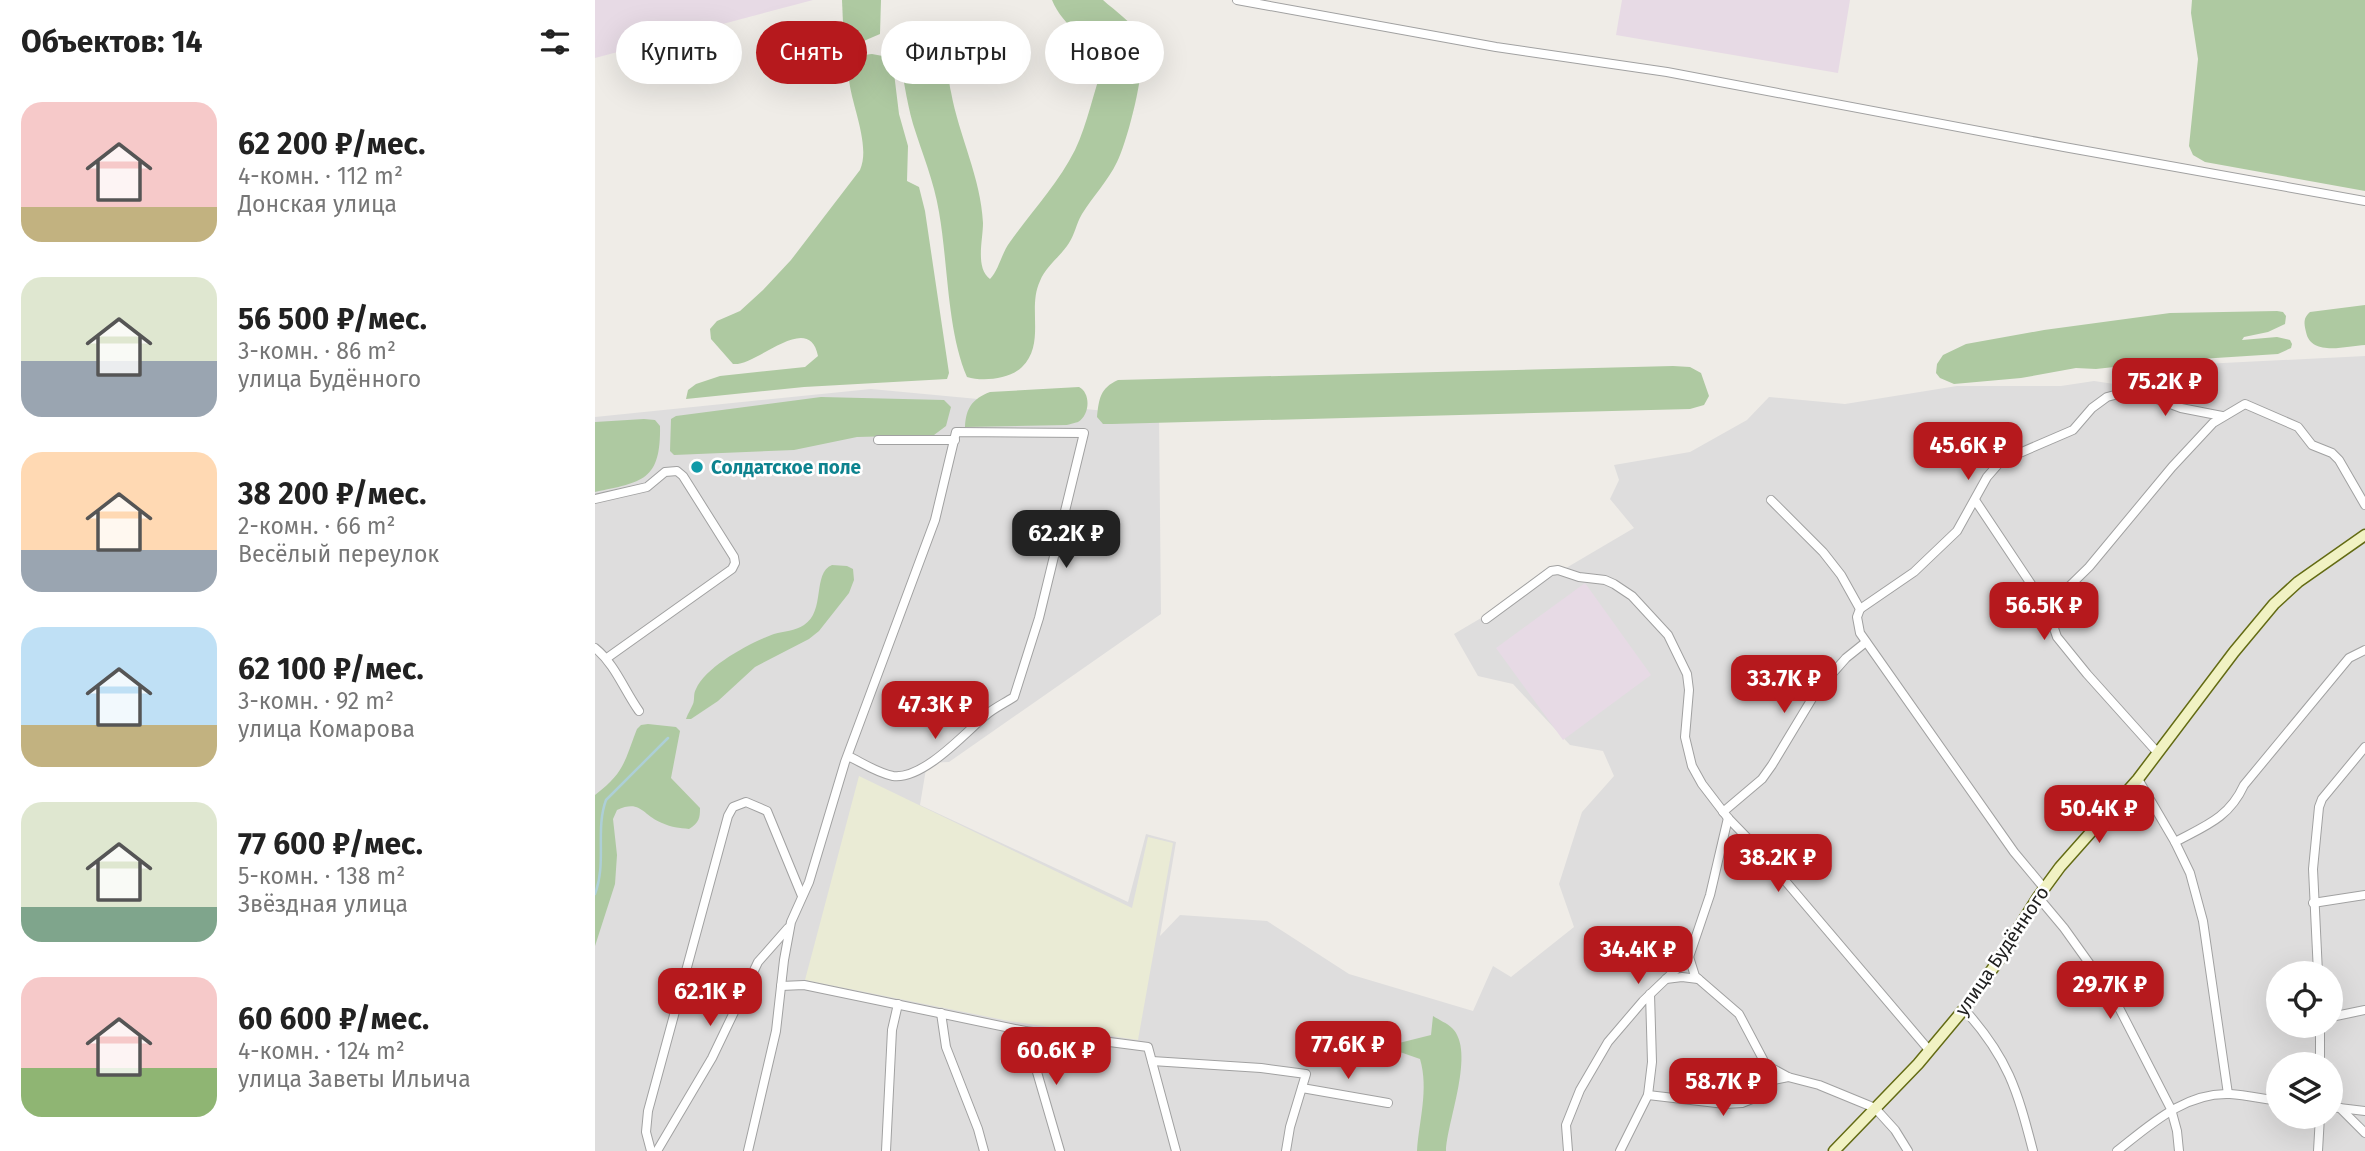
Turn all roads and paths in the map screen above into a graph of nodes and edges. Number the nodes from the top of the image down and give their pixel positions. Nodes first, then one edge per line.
1 (1237, 0) edge
2 (2365, 201) edge
3 (2222, 416) junction
4 (955, 436) junction
5 (878, 440) dead end
6 (595, 499) edge
7 (1771, 500) dead end
8 (1975, 500) junction
9 (2365, 505) edge
10 (2365, 535) edge
11 (2047, 608) junction
12 (1860, 609) junction
13 (1486, 619) dead end
14 (1866, 642) junction
15 (595, 648) edge
16 (2365, 650) edge
17 (607, 658) junction
18 (639, 711) dead end
19 (2365, 747) edge
20 (2157, 752) junction
21 (848, 755) junction
22 (2138, 779) junction
23 (1726, 815) junction
24 (2175, 842) junction
25 (2041, 893) junction
26 (2365, 895) edge
27 (802, 896) junction
28 (2313, 903) junction
29 (790, 926) junction
30 (1689, 957) junction
31 (2317, 961) edge
32 (1666, 979) junction
33 (1698, 979) junction
34 (781, 986) junction
35 (1650, 995) junction
36 (898, 1004) junction
37 (1964, 1009) junction
38 (2365, 1010) edge
39 (941, 1013) junction
40 (2343, 1015) edge
41 (1025, 1031) junction
42 (1929, 1050) junction
43 (1152, 1061) junction
44 (1788, 1077) junction
45 (1302, 1088) junction
46 (2228, 1094) junction
47 (1648, 1095) junction
48 (2266, 1099) edge
49 (1388, 1103) dead end
50 (1875, 1108) junction
51 (2171, 1109) junction
52 (2343, 1109) edge
53 (2365, 1111) edge
54 (2343, 1115) edge
55 (2319, 1129) edge
56 (2365, 1133) edge
57 (651, 1151) edge
58 (657, 1151) edge
59 (748, 1151) edge
60 (886, 1151) edge
61 (984, 1151) edge
62 (1060, 1151) edge
63 (1176, 1151) edge
64 (1286, 1151) edge
65 (1568, 1151) edge
66 (1620, 1151) edge
67 (1834, 1151) edge
68 (1908, 1151) edge
69 (2033, 1151) edge
70 (2117, 1151) edge
71 (2179, 1151) edge
72 (2318, 1151) edge

1 - 2 street
3 - 8 street
3 - 9 street
3 - 11 street
4 - 5 street
4 - 21 street
4 - 21 street
6 - 17 street
7 - 12 street
8 - 11 street
8 - 12 street
10 - 20 main road, улица Будённого
11 - 20 street
12 - 14 street
13 - 23 street
14 - 23 street
14 - 25 street
15 - 17 street
16 - 24 street
17 - 18 street
19 - 28 street
20 - 22 main road, улица Будённого
21 - 27 street
22 - 24 street
22 - 25 main road, улица Будённого
23 - 30 street
23 - 42 street
24 - 46 street
25 - 37 main road, улица Будённого
25 - 51 street
26 - 28 street
27 - 29 street
27 - 57 street
28 - 31 street
29 - 34 street
29 - 58 street
30 - 32 street
30 - 33 street
32 - 33 street
32 - 35 street
33 - 44 street
34 - 36 street
34 - 59 street
35 - 47 street
35 - 65 street
36 - 39 street
36 - 60 street
37 - 42 main road, улица Будённого
37 - 69 street
38 - 40 street
39 - 41 street
39 - 61 street
41 - 43 street
41 - 62 street
42 - 50 main road, улица Будённого
43 - 45 street
43 - 63 street
44 - 47 street
44 - 50 street
45 - 49 street
45 - 64 street
46 - 48 street
46 - 51 street
47 - 66 street
50 - 67 main road, улица Будённого
50 - 68 street
51 - 70 street
51 - 71 street
52 - 53 street
54 - 56 street
55 - 72 street

